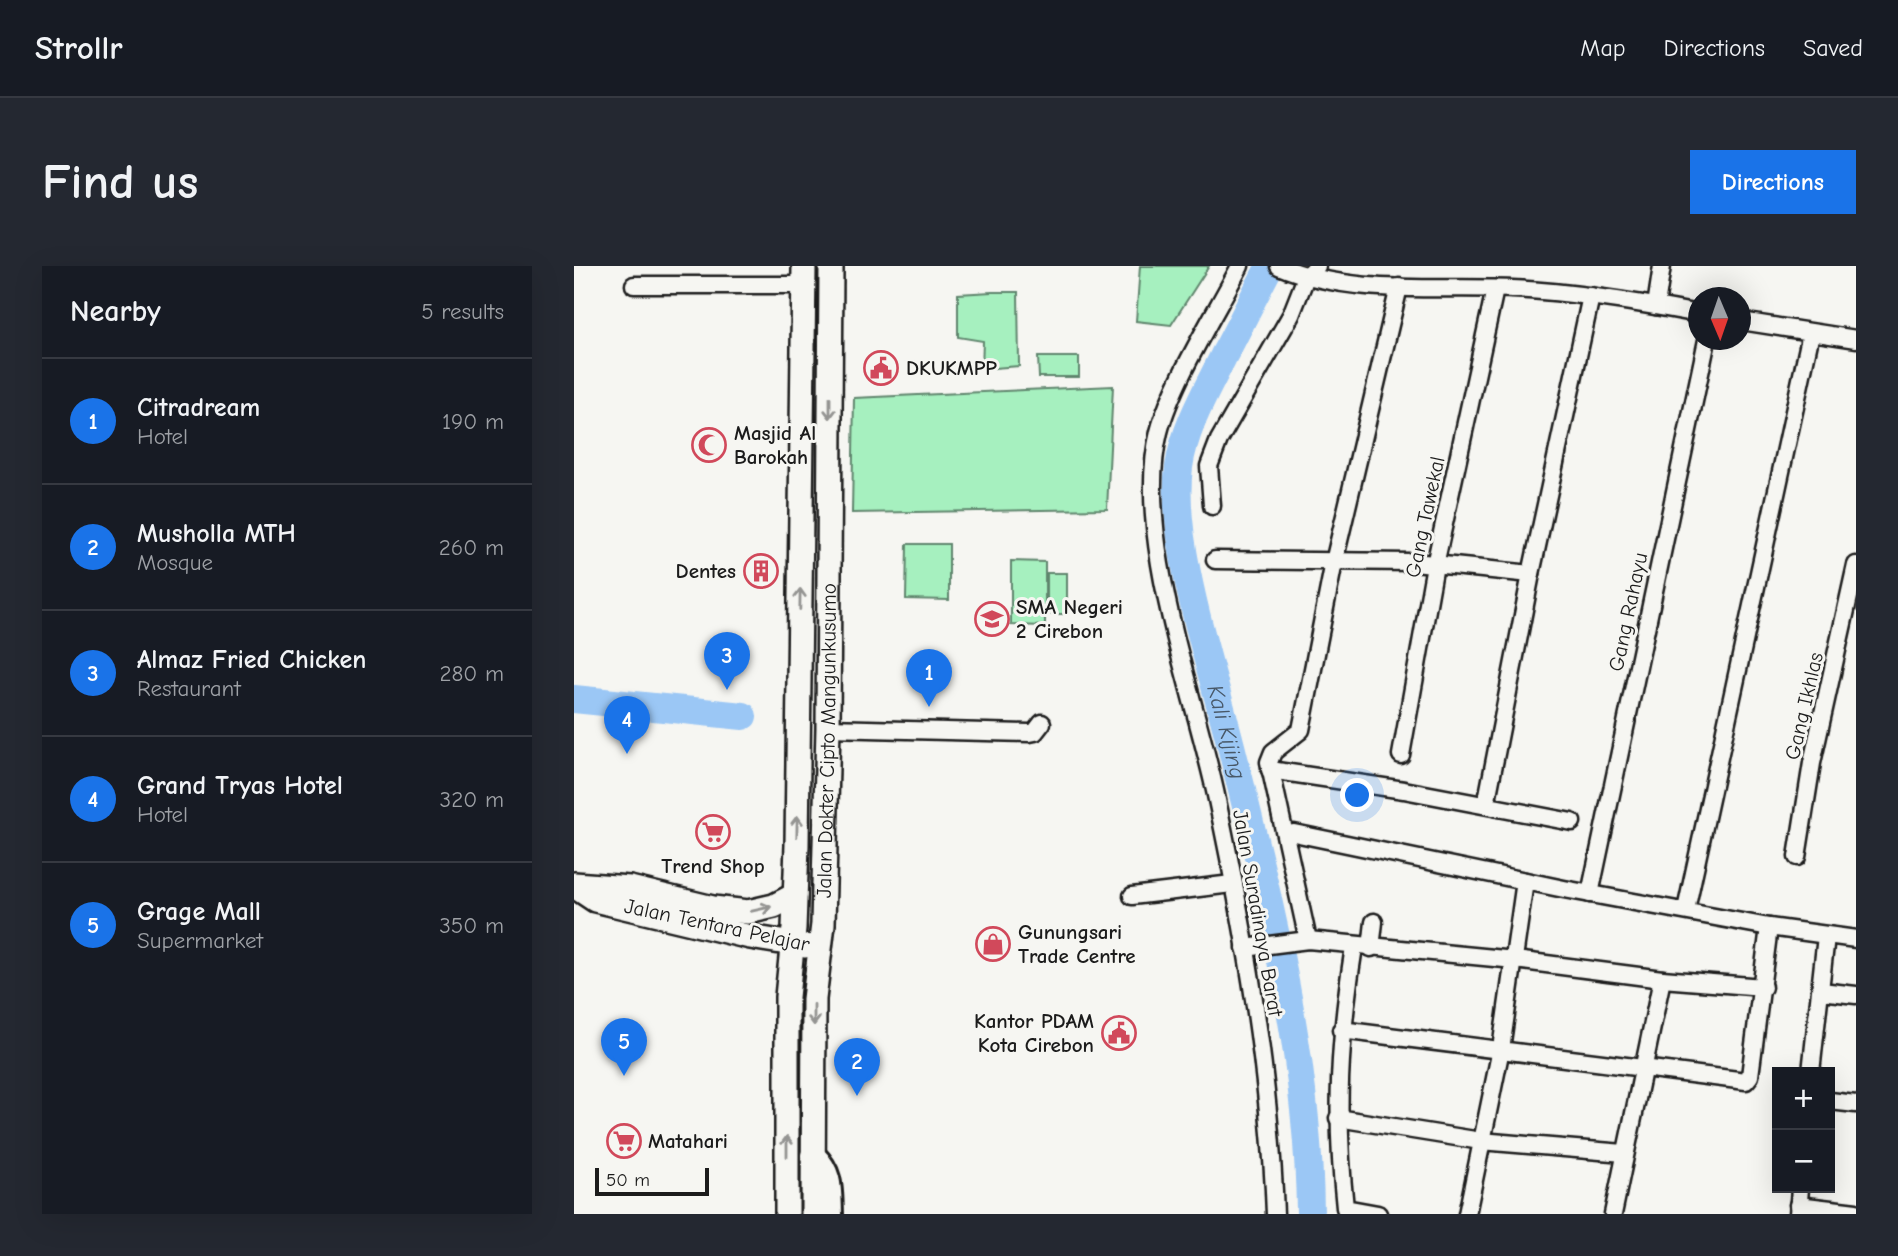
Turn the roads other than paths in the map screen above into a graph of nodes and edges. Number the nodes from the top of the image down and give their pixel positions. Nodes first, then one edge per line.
1 (831, 266) edge
2 (1240, 266) edge
3 (1279, 266) edge
4 (1662, 266) edge
5 (1307, 273) edge
6 (804, 276) edge
7 (634, 285) dead end
8 (1399, 287) junction
9 (1495, 289) junction
10 (1591, 296) junction
11 (1656, 306) junction
12 (1688, 312) edge
13 (1751, 323) edge
14 (803, 326) junction
15 (830, 326) junction
16 (1811, 334) junction
17 (1856, 339) edge
18 (1705, 350) edge
19 (803, 363) junction
20 (830, 363) junction
21 (1212, 506) dead end
22 (1214, 560) dead end
23 (1334, 562) junction
24 (1435, 565) junction
25 (1856, 565) edge
26 (1531, 574) junction
27 (1042, 723) dead end
28 (828, 728) junction
29 (1401, 755) dead end
30 (1270, 770) junction
31 (1486, 805) junction
32 (1572, 822) dead end
33 (1294, 833) dead end
34 (1797, 857) dead end
35 (1525, 881) junction
36 (1232, 884) junction
37 (574, 885) edge
38 (1590, 894) junction
39 (795, 895) junction
40 (1132, 896) dead end
41 (647, 901) junction
42 (1686, 910) junction
43 (1374, 922) dead end
44 (1769, 927) junction
45 (1826, 936) junction
46 (1856, 939) edge
47 (1304, 941) junction
48 (792, 945) junction
49 (822, 947) junction
50 (1354, 947) junction
51 (1247, 948) junction
52 (1371, 948) junction
53 (1515, 960) junction
54 (1662, 979) junction
55 (1763, 987) junction
56 (1821, 991) junction
57 (1856, 995) edge
58 (1341, 1030) junction
59 (1501, 1049) junction
60 (1812, 1067) edge
61 (1643, 1071) junction
62 (1835, 1102) edge
63 (1856, 1104) edge
64 (1338, 1118) junction
65 (1481, 1141) junction
66 (1624, 1153) junction
67 (813, 1156) junction
68 (1798, 1210) edge
69 (1856, 1212) edge
70 (787, 1214) edge
71 (813, 1214) edge
72 (830, 1214) edge
73 (1275, 1214) edge
74 (1378, 1214) edge
75 (1467, 1214) edge
76 (1613, 1214) edge

1 - 15 main road, Jalan Dokter Cipto Mangunkusumo
2 - 36 street, Jalan Suradinaya Barat
3 - 5 street
4 - 11 street
5 - 8 street
5 - 21 street
6 - 7 street
6 - 14 main road, Jalan Dokter Cipto Mangunkusumo
8 - 9 street
8 - 23 street
9 - 10 street
9 - 24 street, Gang Tawekal
10 - 11 street
10 - 26 street
11 - 12 street
13 - 16 street
14 - 15 main road
14 - 19 main road, Jalan Dokter Cipto Mangunkusumo
15 - 20 main road, Jalan Dokter Cipto Mangunkusumo
16 - 17 street
16 - 42 street
18 - 38 street, Gang Rahayu
19 - 20 main road
39 -> 19 main road, Jalan Dokter Cipto Mangunkusumo
20 -> 28 main road, Jalan Dokter Cipto Mangunkusumo
22 - 23 street
23 - 24 street
23 - 30 street
24 - 26 street
24 - 29 street, Gang Tawekal
25 - 34 street, Gang Ikhlas
26 - 31 street
27 - 28 street
28 - 49 main road, Jalan Dokter Cipto Mangunkusumo
30 - 31 street
30 - 47 street
31 - 32 street
33 - 35 street
35 - 38 street
35 - 53 street
36 - 40 street
36 - 51 street, Jalan Suradinaya Barat
37 - 41 main road, Jalan Tentara Pelajar
38 - 42 street
41 -> 39 main road, Jalan Tentara Pelajar
39 - 48 main road, Jalan Dokter Cipto Mangunkusumo
41 - 48 main road, Jalan Tentara Pelajar
42 - 44 street
43 - 52 street
44 - 45 street
44 - 55 street
45 - 46 street
45 - 56 street
47 - 50 street
47 - 51 street
48 - 49 main road, Jalan Tentara Pelajar
70 -> 48 main road, Jalan Dokter Cipto Mangunkusumo
49 -> 67 main road, Jalan Dokter Cipto Mangunkusumo
50 - 52 street
50 - 58 street
51 - 73 street, Jalan Suradinaya Barat
52 - 53 street
53 - 54 street
53 - 59 street
54 - 55 street
54 - 61 street
55 - 61 street
56 - 57 street
56 - 60 street
58 - 59 street
58 - 64 street
59 - 61 street
59 - 65 street
61 - 66 street
62 - 63 street
64 - 65 street
64 - 74 street
65 - 66 street
65 - 75 street
66 - 76 street
67 - 71 main road, Jalan Dokter Cipto Mangunkusumo
67 - 72 main road
68 - 69 street

